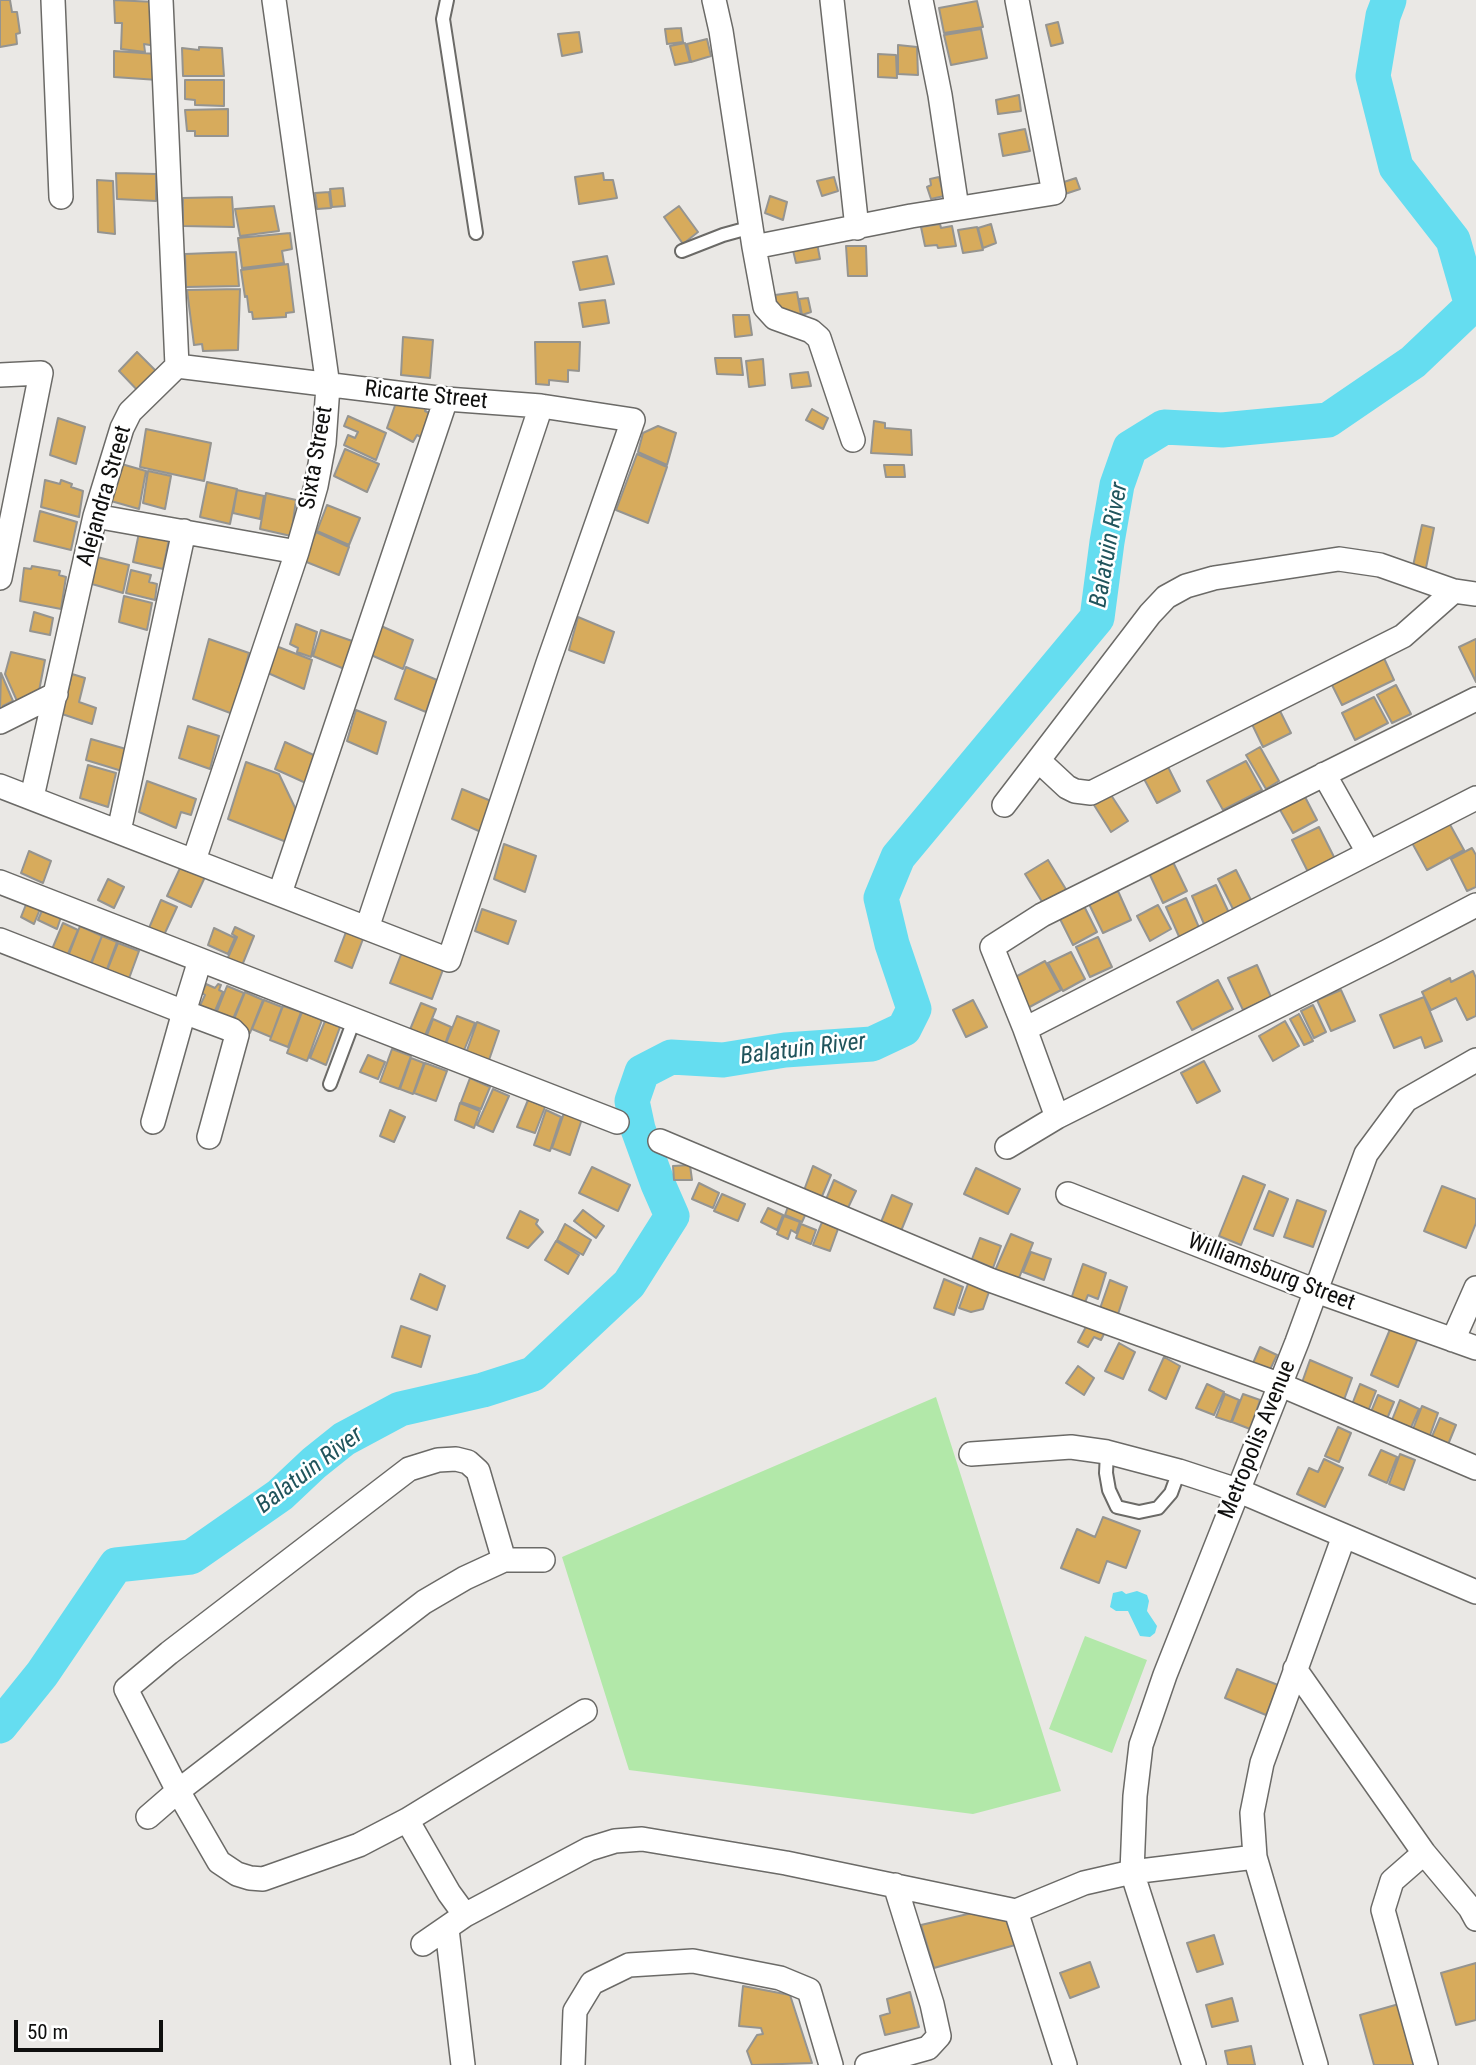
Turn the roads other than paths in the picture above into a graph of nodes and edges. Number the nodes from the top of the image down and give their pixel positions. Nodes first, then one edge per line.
1 (53, 0) edge
2 (161, 0) edge
3 (274, 0) edge
4 (447, 0) edge
5 (714, 0) edge
6 (832, 0) edge
7 (921, 0) edge
8 (1017, 0) edge
9 (61, 197) dead end
10 (957, 208) junction
11 (857, 228) junction
12 (476, 233) dead end
13 (753, 237) junction
14 (682, 251) dead end
15 (177, 366) junction
16 (0, 375) edge
17 (328, 386) junction
18 (446, 399) junction
19 (541, 406) junction
20 (853, 440) dead end
21 (95, 516) junction
22 (184, 531) junction
23 (297, 552) junction
24 (0, 578) edge
25 (1465, 592) edge
26 (56, 694) junction
27 (1476, 699) edge
28 (0, 722) edge
29 (1039, 761) junction
30 (1324, 774) junction
31 (0, 786) edge
32 (32, 797) junction
33 (1476, 798) edge
34 (1004, 805) dead end
35 (119, 831) junction
36 (1368, 852) junction
37 (194, 860) junction
38 (0, 883) edge
39 (279, 893) junction
40 (1476, 905) edge
41 (367, 928) junction
42 (0, 940) edge
43 (200, 960) junction
44 (184, 1012) junction
45 (354, 1020) junction
46 (1025, 1029) junction
47 (1476, 1060) edge
48 (330, 1084) dead end
49 (1056, 1117) junction
50 (153, 1122) dead end
51 (617, 1122) dead end
52 (209, 1137) dead end
53 (660, 1141) dead end
54 (1007, 1147) dead end
55 (1068, 1194) dead end
56 (1476, 1288) edge
57 (1316, 1291) junction
58 (1453, 1340) junction
59 (1476, 1348) edge
60 (1280, 1385) junction
61 (1107, 1452) junction
62 (971, 1454) dead end
63 (1476, 1468) edge
64 (1179, 1471) junction
65 (1237, 1490) junction
66 (1344, 1536) junction
67 (504, 1560) junction
68 (543, 1560) dead end
69 (1476, 1592) edge
70 (1295, 1669) junction
71 (585, 1711) dead end
72 (178, 1791) junction
73 (148, 1817) dead end
74 (407, 1820) junction
75 (1424, 1853) junction
76 (1255, 1857) junction
77 (1132, 1872) junction
78 (895, 1885) junction
79 (1016, 1911) junction
80 (465, 1915) junction
81 (1476, 1919) edge
82 (447, 1929) junction
83 (423, 1944) dead end
84 (463, 2065) edge
85 (573, 2065) edge
86 (831, 2065) edge
87 (867, 2065) edge
88 (1065, 2065) edge
89 (1194, 2065) edge
90 (1316, 2065) edge
91 (1426, 2065) edge

1 - 9 street
2 - 15 street
3 - 17 street, Sixta Street
4 - 12 lane
5 - 13 street
6 - 11 street
7 - 10 street
8 - 10 street
10 - 11 street
11 - 13 street
13 - 14 lane
13 - 20 street
15 - 17 street, Ricarte Street
15 - 21 street, Alejandra Street
16 - 24 street
17 - 18 street, Ricarte Street
17 - 23 street, Sixta Street
18 - 19 street, Ricarte Street
18 - 39 street
19 - 41 street
19 - 41 street, Ricarte Street
21 - 22 street
21 - 26 street, Alejandra Street
22 - 23 street
22 - 35 street
23 - 37 street, Sixta Street
25 - 29 street
25 - 29 street
26 - 28 street
26 - 32 street, Alejandra Street
27 - 30 street
29 - 34 street
30 - 36 street
30 - 46 street
31 - 32 street
32 - 35 street
33 - 36 street
35 - 37 street
36 - 46 street
37 - 39 street
38 - 43 street
39 - 41 street
40 - 49 street
42 - 44 street
43 - 44 street
43 - 45 street
44 - 50 street
44 - 52 street
45 - 48 lane
45 - 51 street
46 - 49 street
47 - 57 street, Metropolis Avenue
49 - 54 street
53 - 60 street
55 - 57 street, Williamsburg Street
56 - 58 street
57 - 58 street, Williamsburg Street
57 - 60 street, Metropolis Avenue
58 - 59 street, Williamsburg Street
60 - 63 street
60 - 65 street, Metropolis Avenue
61 - 62 street
61 - 64 street
61 - 64 lane
64 - 65 street
65 - 66 street
65 - 77 street, Metropolis Avenue
66 - 69 street
66 - 70 street
67 - 68 street
67 - 72 street
67 - 72 street
70 - 75 street
70 - 76 street
71 - 74 street
72 - 73 street
72 - 74 street
74 - 80 street
75 - 81 street
75 - 91 street
76 - 77 street
76 - 90 street
77 - 79 street
77 - 89 street
78 - 79 street
78 - 80 street
78 - 87 street
79 - 88 street
80 - 82 street
82 - 83 street
82 - 84 street
85 - 86 street

